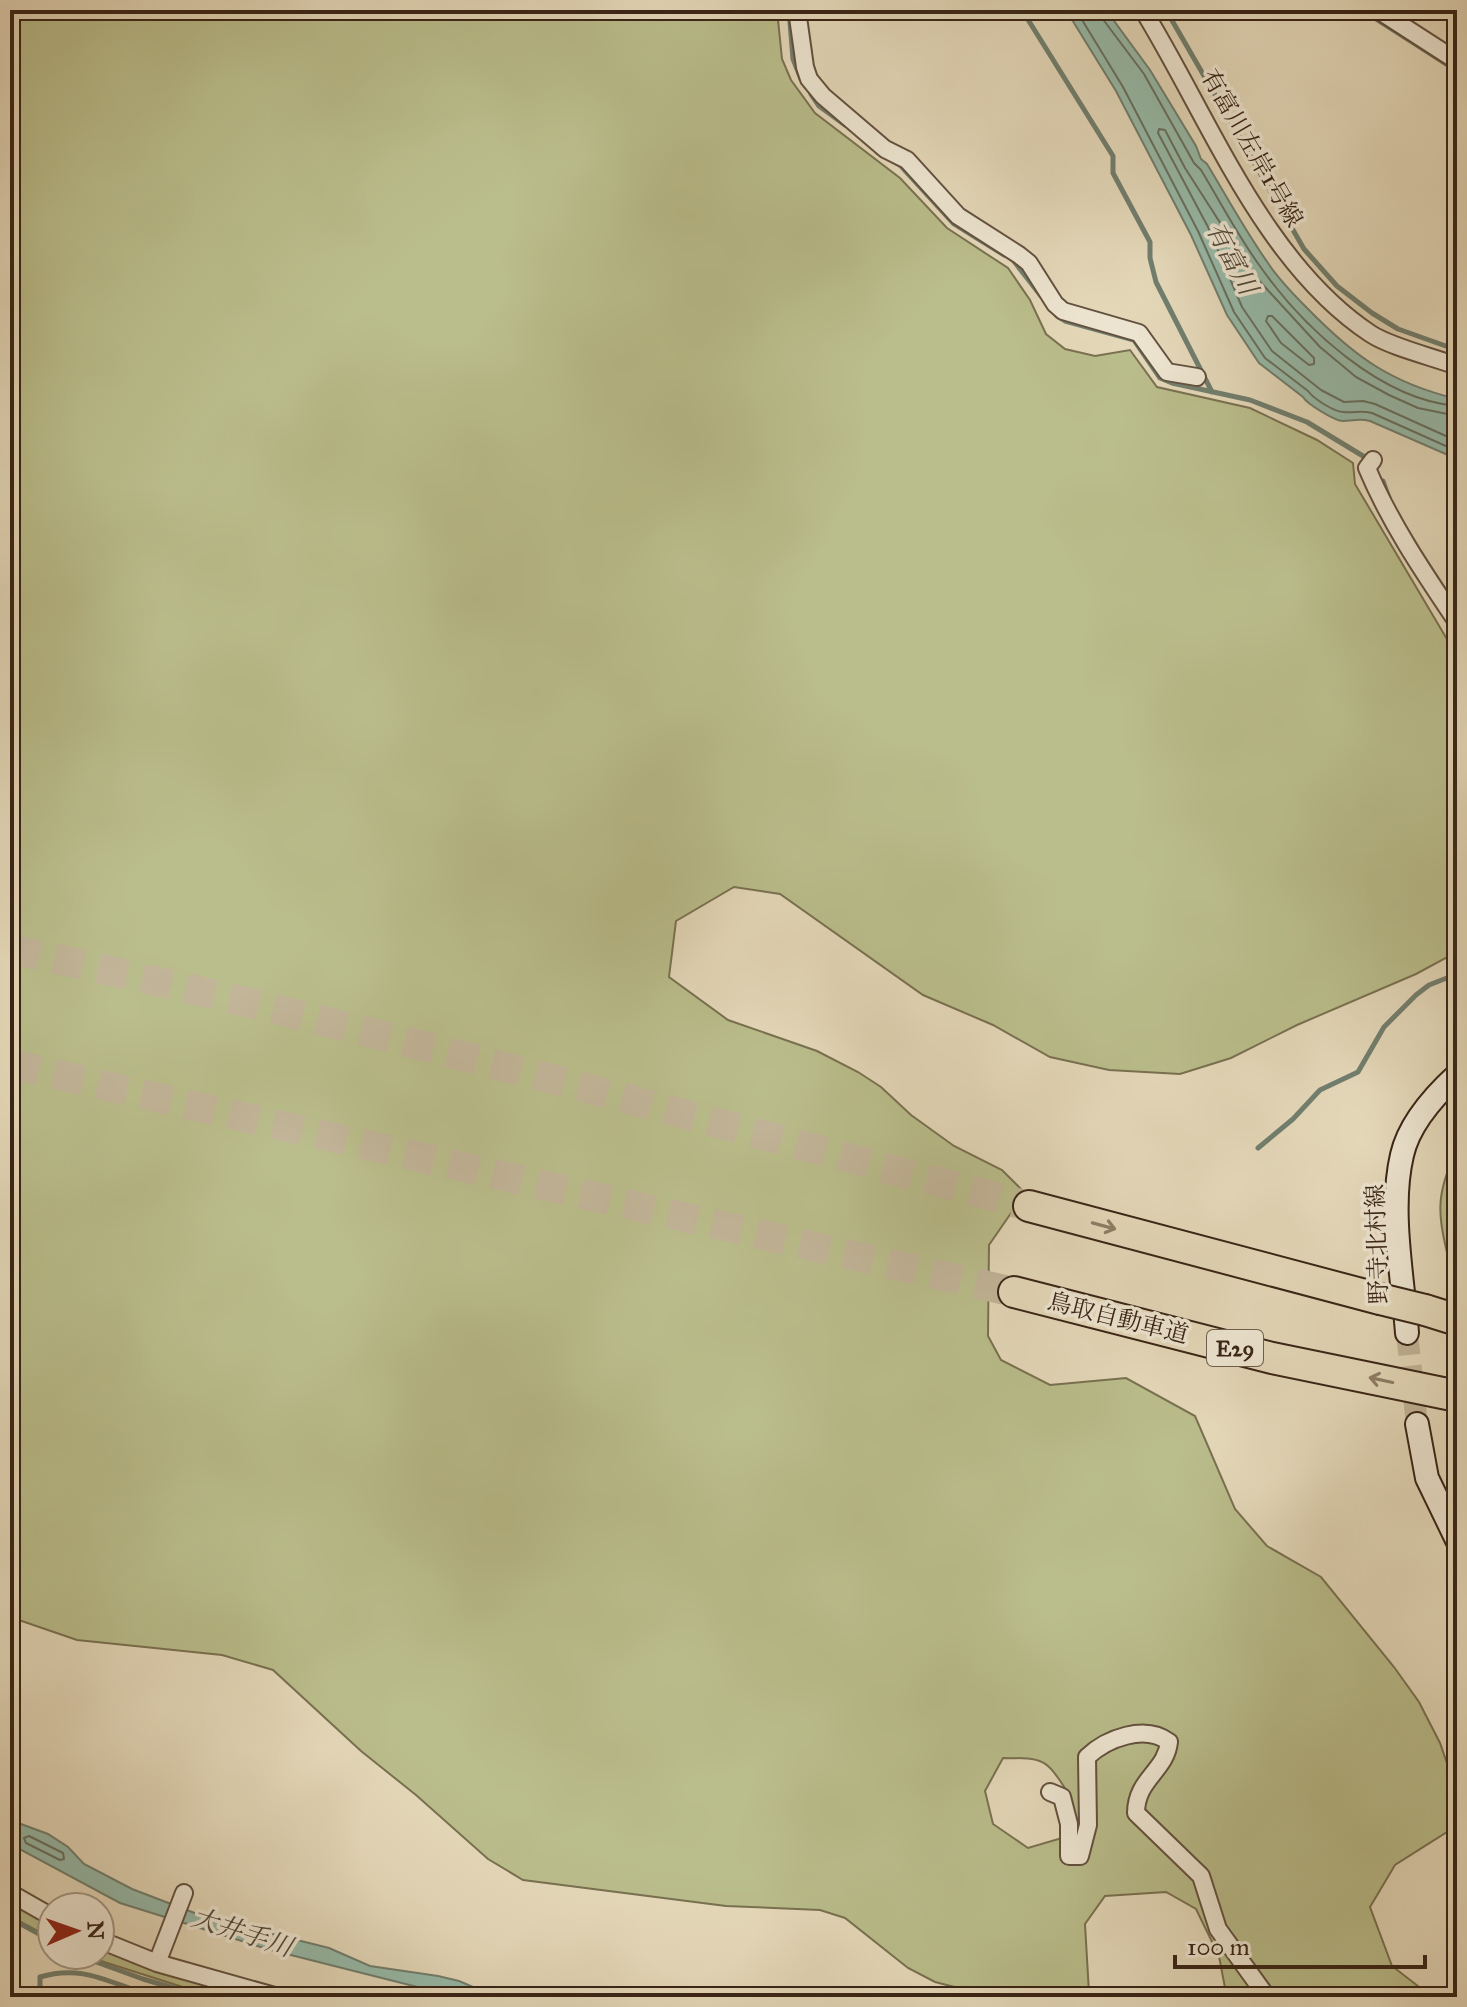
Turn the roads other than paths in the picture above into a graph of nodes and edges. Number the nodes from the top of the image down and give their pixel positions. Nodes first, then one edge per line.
1 (797, 10) edge
2 (1143, 10) edge
3 (1378, 10) edge
4 (1457, 61) edge
5 (1457, 366) edge
6 (1197, 377) dead end
7 (1373, 460) dead end
8 (1457, 622) edge
9 (1457, 1075) edge
10 (1029, 1206) tunnel mouth
11 (1014, 1292) tunnel mouth
12 (1457, 1320) edge
13 (1416, 1322) junction
14 (1457, 1396) edge
15 (1417, 1424) tunnel mouth
16 (1457, 1540) edge
17 (1050, 1792) dead end
18 (10, 1893) edge
19 (184, 1893) dead end
20 (36, 1908) edge
21 (116, 1944) edge
22 (160, 1956) junction
23 (278, 1997) edge
24 (1267, 1997) edge

1 - 6 street
2 - 5 street, 有富川左岸1号線
3 - 4 street
7 - 8 street
9 - 13 street, 野寺北村線
10 -> 13 highway, bridge
14 -> 11 highway, 鳥取自動車道 / E29
12 - 13 highway
15 - 16 street
17 - 24 street
18 - 20 street
19 - 22 street
21 - 22 street
22 - 23 street

